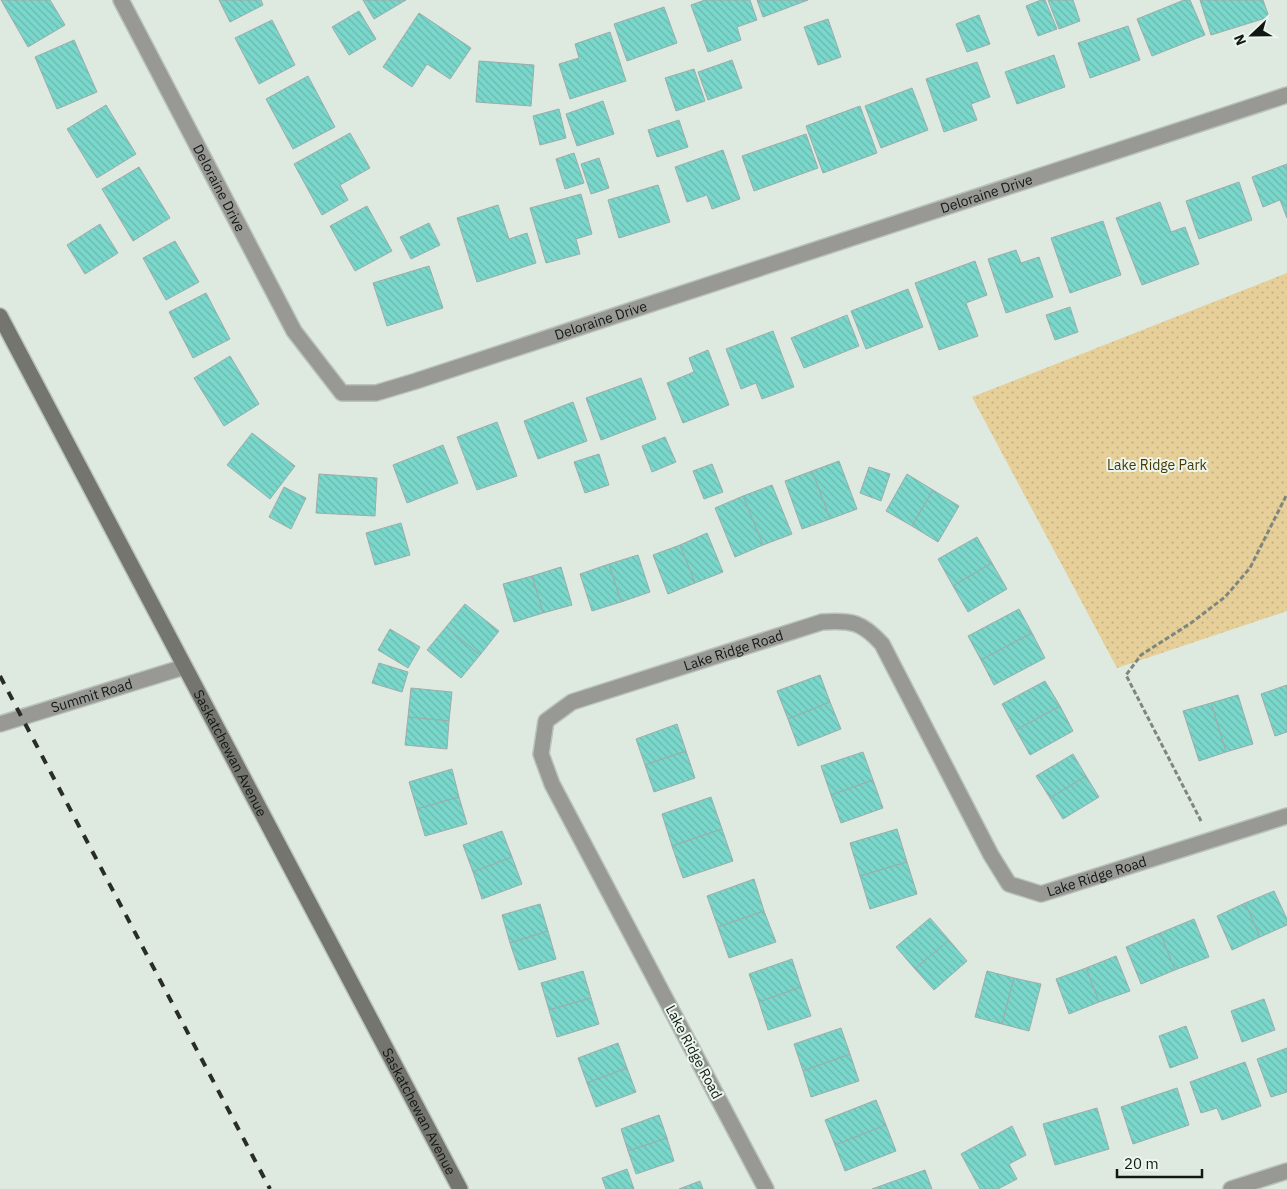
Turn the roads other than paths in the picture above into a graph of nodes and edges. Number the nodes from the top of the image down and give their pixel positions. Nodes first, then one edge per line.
1 (121, 0) edge
2 (1287, 95) edge
3 (0, 316) edge
4 (184, 667) junction
5 (0, 724) edge
6 (1287, 816) edge
7 (1287, 1171) edge
8 (460, 1189) edge
9 (766, 1189) edge
10 (1231, 1189) edge

1 - 2 street, Deloraine Drive
3 - 4 main road, Saskatchewan Avenue
4 - 5 street, Summit Road
4 - 8 main road, Saskatchewan Avenue
6 - 9 street, Lake Ridge Road
7 - 10 street

